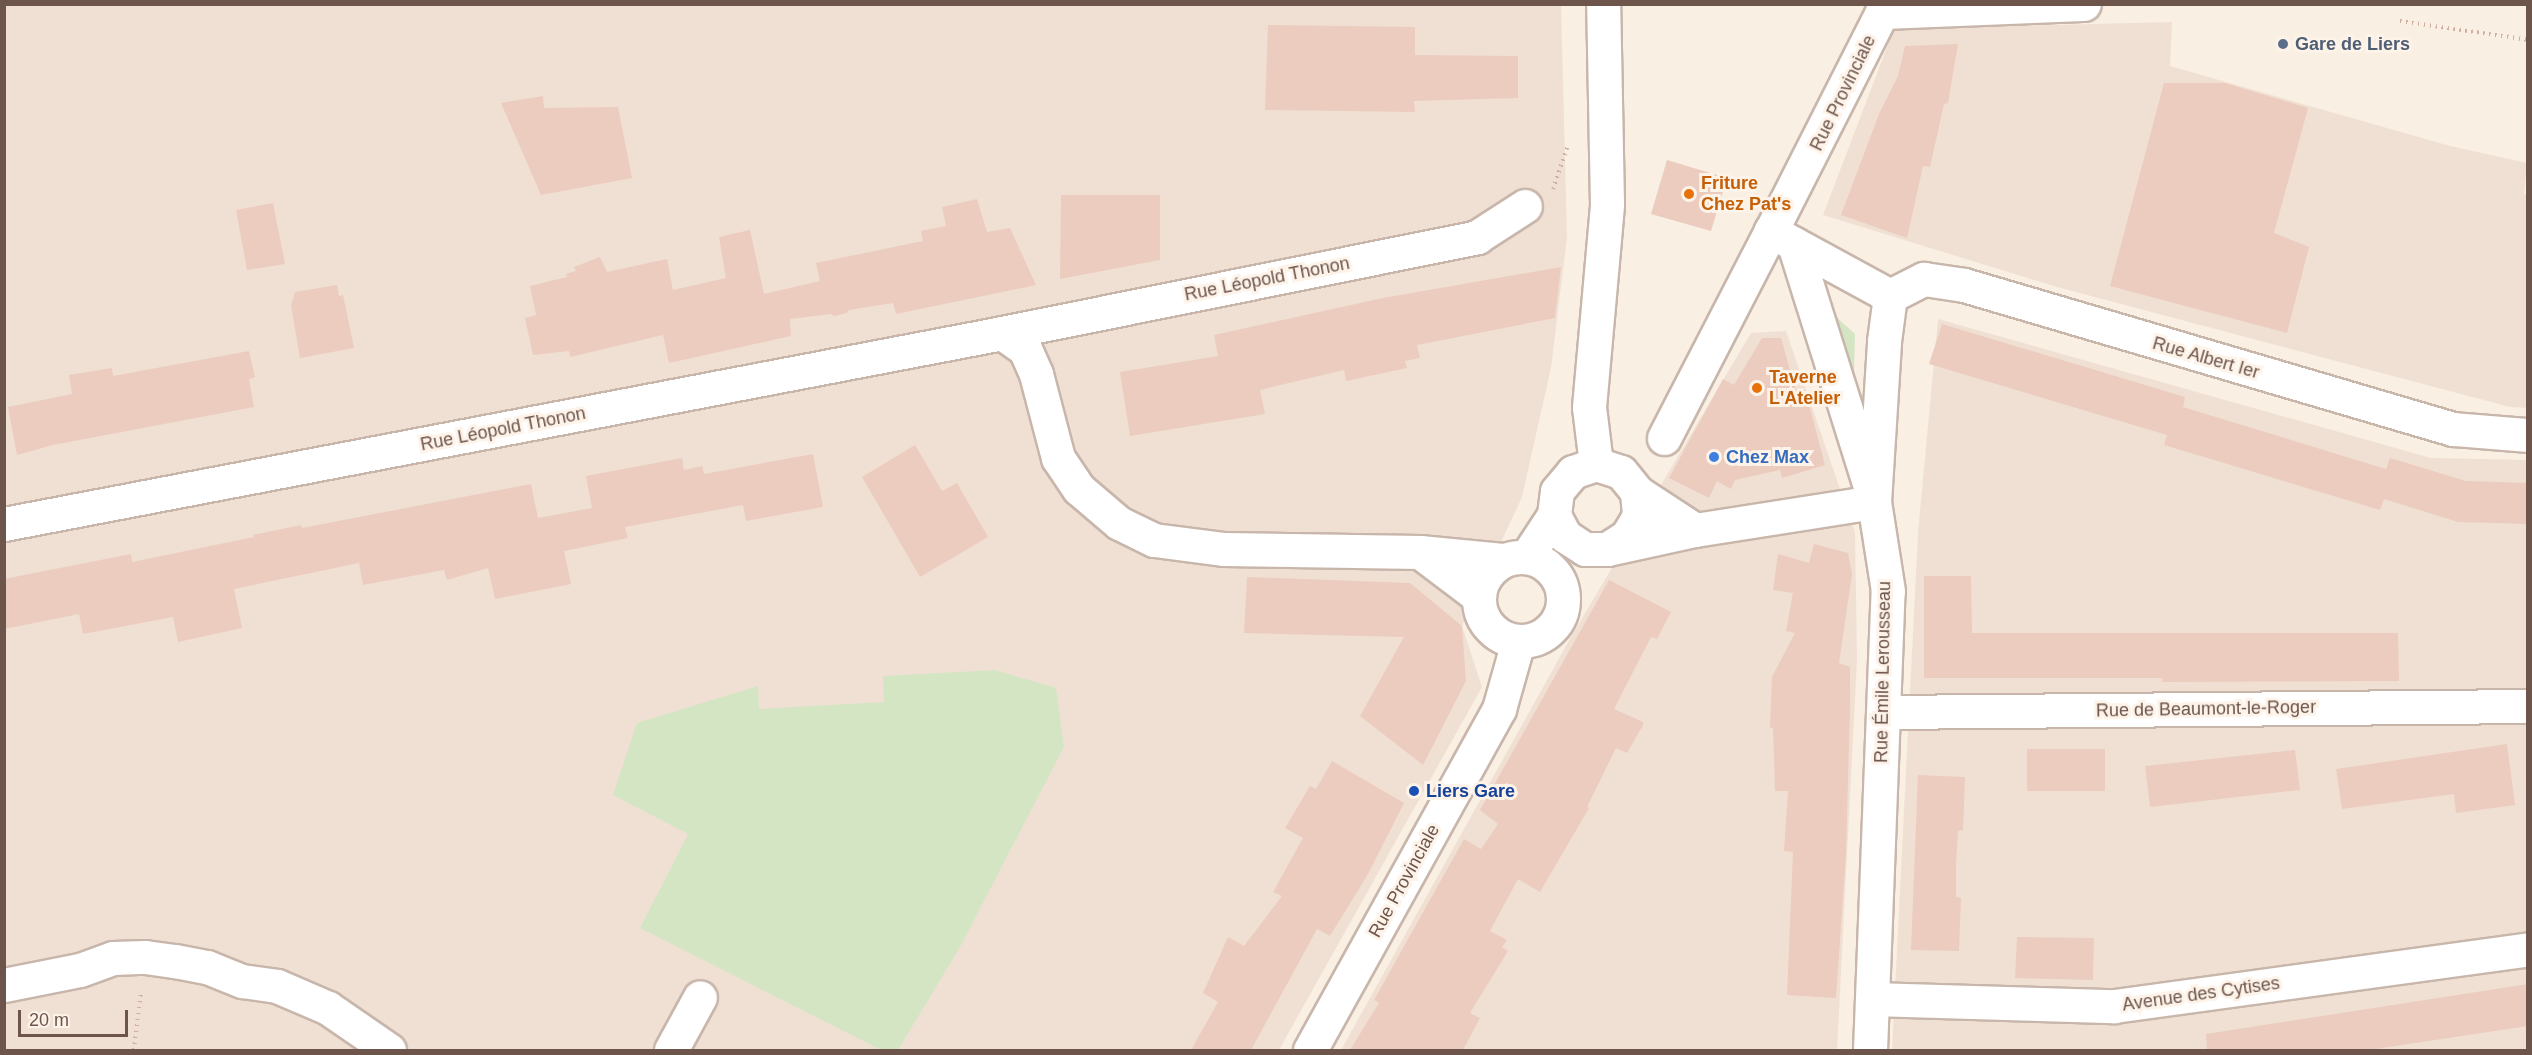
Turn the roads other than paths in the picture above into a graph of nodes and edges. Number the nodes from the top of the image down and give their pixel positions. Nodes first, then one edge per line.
1 (1603, 4) edge
2 (2084, 4) edge
3 (1525, 206) road end
4 (1783, 237) junction
5 (1890, 296) junction
6 (1002, 333) junction
7 (2528, 435) edge
8 (1664, 438) dead end
9 (1596, 464) junction
10 (1637, 492) junction
11 (1874, 502) junction
12 (1554, 515) junction
13 (4, 524) edge
14 (1695, 530) junction
15 (1596, 549) junction
16 (1420, 552) junction
17 (1515, 558) junction
18 (1562, 584) junction
19 (1478, 596) junction
20 (1518, 642) junction
21 (2528, 706) edge
22 (1884, 712) junction
23 (2528, 949) edge
24 (4, 985) edge
25 (700, 997) dead end
26 (1872, 999) junction
27 (389, 1050) edge
28 (671, 1050) edge
29 (1310, 1050) edge
30 (1870, 1050) edge

1 - 9 street
2 - 4 street, Rue Provinciale
3 - 6 street, Rue Léopold Thonon
4 - 5 street
4 - 8 street
4 - 11 street
5 - 7 street, Rue Albert Ier
5 - 11 street, Rue Émile Lerousseau
6 - 13 street, Rue Léopold Thonon
6 - 16 street
9 - 10 street
9 - 12 street
10 - 14 street
10 - 15 street
11 - 14 street
11 - 22 street, Rue Émile Lerousseau
12 - 15 street
12 - 17 street
14 - 15 street
15 - 18 street
16 - 17 street
16 - 19 street
17 - 18 street
17 - 19 street
18 - 20 street
19 - 20 street
20 - 29 street, Rue Provinciale
21 - 22 street, Rue de Beaumont-le-Roger
22 - 26 street, Rue Émile Lerousseau
23 - 26 street, Avenue des Cytises
24 - 27 street
25 - 28 street
26 - 30 street, Rue Émile Lerousseau

